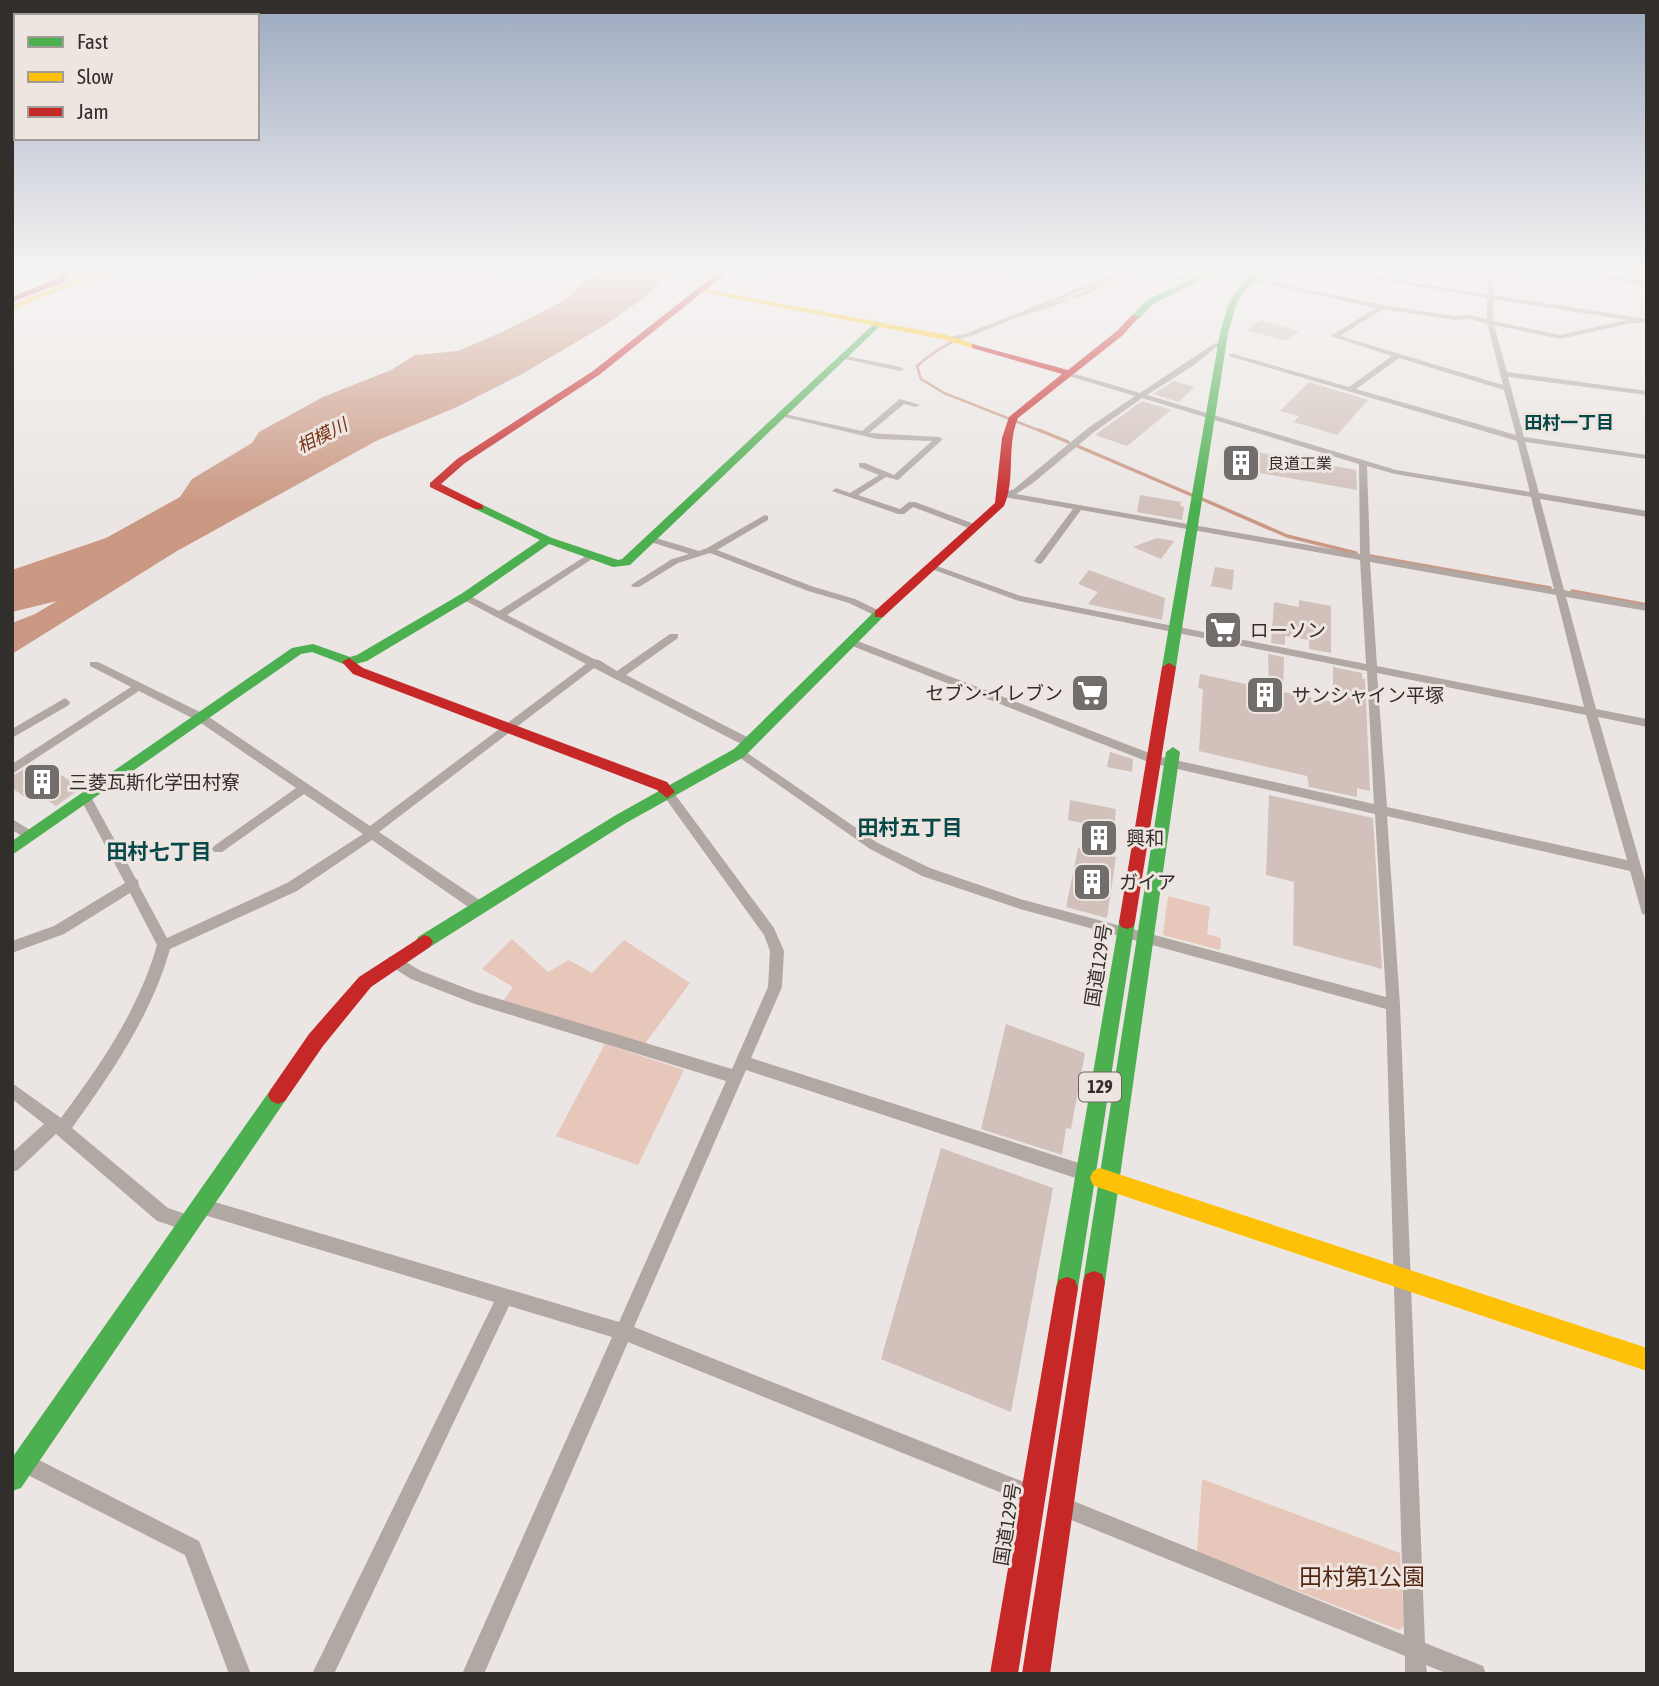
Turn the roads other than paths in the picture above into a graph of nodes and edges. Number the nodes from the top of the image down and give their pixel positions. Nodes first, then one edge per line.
1 (626, 350) edge
2 (850, 350) edge
3 (989, 350) edge
4 (1098, 350) edge
5 (1222, 350) edge
6 (1375, 350) edge
7 (1498, 350) edge
8 (1220, 356) junction
9 (1396, 356) junction
10 (842, 357) junction
11 (1198, 360) junction
12 (900, 369) dead end
13 (1068, 373) junction
14 (1505, 374) junction
15 (1508, 389) junction
16 (1350, 390) junction
17 (1647, 393) edge
18 (1141, 394) junction
19 (916, 405) dead end
20 (780, 415) junction
21 (1217, 416) junction
22 (863, 434) junction
23 (1520, 439) junction
24 (1647, 457) edge
25 (1363, 462) junction
26 (862, 465) dead end
27 (884, 475) junction
28 (836, 491) dead end
29 (1004, 494) junction
30 (851, 496) junction
31 (1535, 496) junction
32 (1079, 507) junction
33 (1647, 514) edge
34 (765, 517) dead end
35 (975, 527) junction
36 (1198, 529) junction
37 (650, 539) junction
38 (548, 540) junction
39 (710, 550) junction
40 (697, 553) junction
41 (592, 555) junction
42 (1365, 559) junction
43 (1039, 561) dead end
44 (931, 567) junction
45 (636, 585) dead end
46 (1561, 592) junction
47 (465, 597) junction
48 (1647, 608) edge
49 (501, 614) junction
50 (879, 614) junction
51 (1184, 630) junction
52 (674, 636) dead end
53 (851, 642) junction
54 (349, 662) junction
55 (595, 662) junction
56 (94, 664) dead end
57 (1372, 667) junction
58 (619, 675) junction
59 (1183, 685) dead end
60 (138, 687) junction
61 (65, 702) dead end
62 (1591, 712) junction
63 (202, 718) junction
64 (1647, 723) edge
65 (506, 727) junction
66 (12, 734) edge
67 (1175, 738) dead end
68 (744, 748) junction
69 (1163, 762) junction
70 (12, 770) edge
71 (305, 788) junction
72 (667, 792) junction
73 (86, 798) junction
74 (1380, 812) junction
75 (12, 824) edge
76 (372, 832) junction
77 (31, 836) junction
78 (12, 849) edge
79 (218, 849) dead end
80 (1635, 867) junction
81 (134, 884) junction
82 (479, 908) junction
83 (1647, 910) edge
84 (1124, 932) junction
85 (1145, 937) junction
86 (164, 945) junction
87 (12, 947) edge
88 (394, 961) junction
89 (1394, 1005) junction
90 (739, 1070) junction
91 (12, 1090) edge
92 (59, 1127) junction
93 (12, 1164) edge
94 (1086, 1173) junction
95 (1109, 1181) junction
96 (201, 1206) junction
97 (188, 1223) junction
98 (1404, 1279) junction
99 (505, 1297) junction
100 (624, 1332) junction
101 (1647, 1360) edge
102 (18, 1471) edge
103 (1033, 1495) junction
104 (1061, 1506) junction
105 (1415, 1649) junction
106 (240, 1674) edge
107 (323, 1674) edge
108 (473, 1674) edge
109 (1004, 1674) edge
110 (1036, 1674) edge
111 (1416, 1674) edge
112 (1475, 1674) edge

1 - 38 main road
2 - 10 main road
3 - 13 main road
4 - 13 main road
5 - 8 main road, 国道129号 / 129
6 - 9 street
7 - 14 street
8 - 11 street
8 - 11 street
8 - 16 street
8 - 21 main road, 国道129号 / 129
9 - 15 street
9 - 16 street
10 - 12 street
10 - 20 main road
11 - 18 street
13 - 18 street
13 - 29 main road
14 - 15 street
14 - 17 street
15 - 23 street
16 - 23 street
18 - 21 street
18 - 29 street
19 - 22 street
20 - 22 street
20 - 37 main road
21 - 25 street
21 - 36 main road, 国道129号 / 129
22 - 27 street
23 - 24 street
23 - 31 street
25 - 31 street
25 - 42 street
26 - 27 street
27 - 30 street
28 - 30 street
29 - 32 street
29 - 35 main road
30 - 35 street
31 - 33 street
31 - 46 street
32 - 36 street
32 - 43 street
34 - 39 street
35 - 44 main road
36 - 42 street
36 - 51 main road, 国道129号 / 129
37 - 40 street
37 - 41 main road
38 - 41 main road
38 - 47 main road
39 - 40 street
39 - 50 street
40 - 45 street
41 - 49 street
42 - 46 street
42 - 57 street
44 - 50 main road
44 - 51 street
46 - 48 street
46 - 62 street
47 - 49 street
47 - 54 main road
49 - 55 street
50 - 53 main road
51 - 57 street
51 - 59 main road, 国道129号 / 129
51 - 69 main road, 国道129号 / 129
52 - 58 street
53 - 68 main road
53 - 69 street
54 - 63 main road
54 - 65 main road
55 - 58 street
55 - 65 street
56 - 60 street
57 - 62 street
57 - 74 street
58 - 68 street
60 - 63 street
60 - 70 street
61 - 66 street
62 - 64 street
62 - 80 street
63 - 71 street
63 - 73 main road
65 - 72 main road
65 - 76 street
67 - 69 main road, 国道129号 / 129
68 - 72 main road
68 - 84 street
69 - 74 street
69 - 84 main road, 国道129号 / 129
69 - 85 main road, 国道129号 / 129
71 - 76 street
71 - 79 street
72 - 82 main road
72 - 90 street
73 - 77 main road
73 - 81 street
74 - 80 street
74 - 89 street
75 - 77 street
76 - 82 street
76 - 86 street
77 - 78 main road
80 - 83 street
81 - 86 street
81 - 87 street
82 - 88 main road
84 - 85 street
84 - 94 main road, 国道129号 / 129
85 - 89 street
85 - 95 main road, 国道129号 / 129
86 - 92 street
88 - 90 street
88 - 96 main road
89 - 98 street
90 - 94 street
90 - 100 street
91 - 92 street
92 - 93 street
92 - 97 street
94 - 95 main road
94 - 103 main road, 国道129号 / 129
95 - 98 main road
95 - 104 main road, 国道129号 / 129
96 - 97 main road
96 - 99 street
97 - 102 main road
98 - 101 main road
98 - 105 street
99 - 100 street
99 - 107 street
100 - 103 street
100 - 108 street
102 - 106 street
103 - 104 street
103 - 109 main road, 国道129号 / 129
104 - 105 street
104 - 110 main road, 国道129号 / 129
105 - 111 street
105 - 112 street

